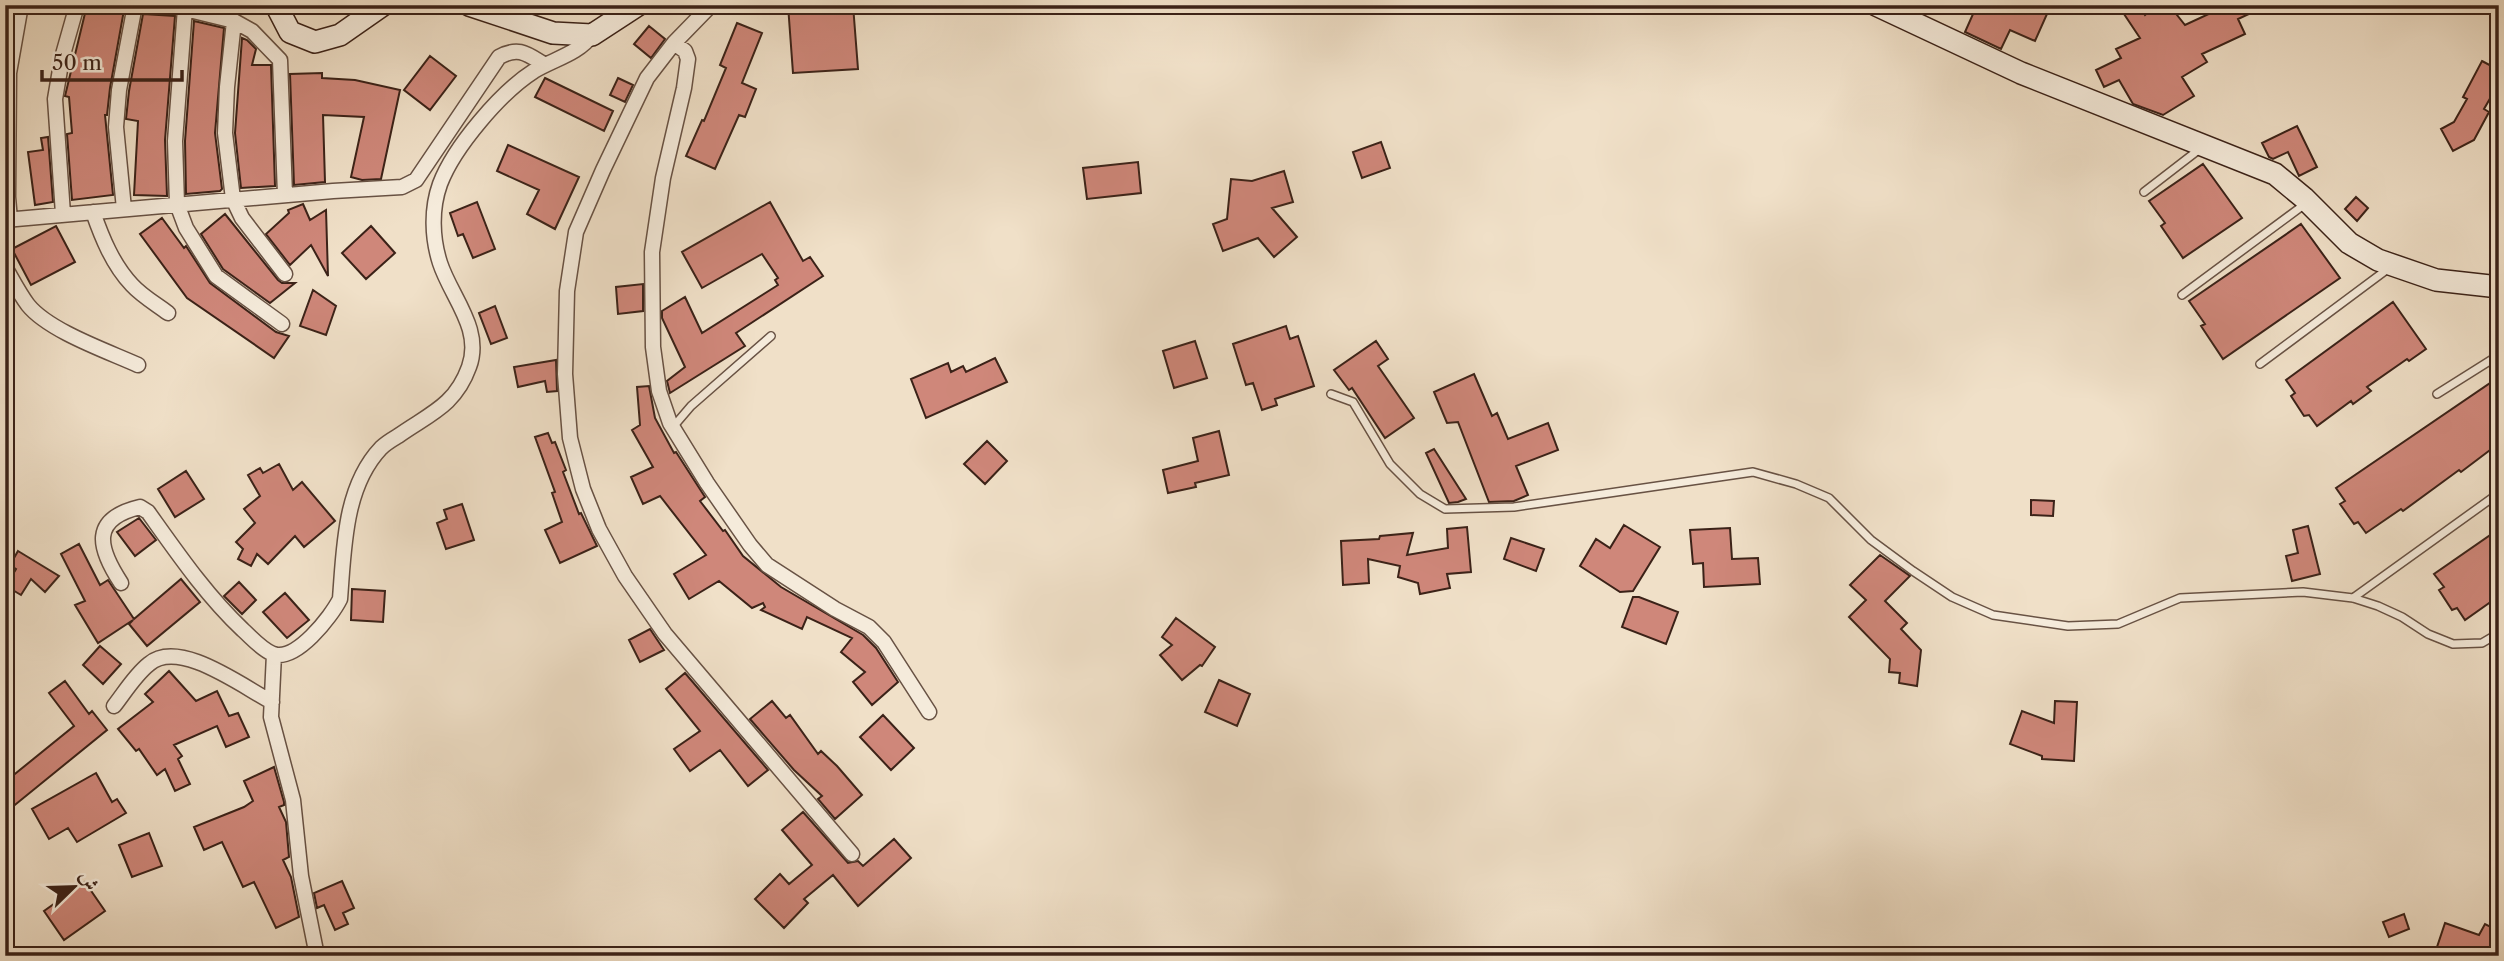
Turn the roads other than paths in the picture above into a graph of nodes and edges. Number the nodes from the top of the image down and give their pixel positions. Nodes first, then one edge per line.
1 (21, 5) edge
2 (77, 5) edge
3 (135, 5) edge
4 (169, 5) edge
5 (276, 5) edge
6 (383, 5) edge
7 (469, 5) edge
8 (638, 5) edge
9 (711, 5) edge
10 (1876, 5) edge
11 (185, 8) junction
12 (498, 9) edge
13 (234, 21) junction
14 (592, 35) junction
15 (674, 44) junction
16 (545, 65) junction
17 (2204, 145) junction
18 (2144, 192) dead end
19 (285, 195) junction
20 (233, 199) junction
21 (2308, 202) junction
22 (177, 204) junction
23 (124, 209) junction
24 (93, 212) junction
25 (63, 214) junction
26 (7, 220) edge
27 (2392, 265) junction
28 (5, 267) edge
29 (285, 274) dead end
30 (2499, 287) edge
31 (2182, 295) dead end
32 (168, 313) dead end
33 (282, 324) dead end
34 (771, 336) dead end
35 (2499, 355) edge
36 (2260, 364) dead end
37 (138, 365) dead end
38 (1331, 394) dead end
39 (2437, 394) dead end
40 (673, 428) junction
41 (2499, 493) edge
42 (121, 583) dead end
43 (2353, 598) junction
44 (2499, 633) edge
45 (274, 654) junction
46 (272, 702) junction
47 (114, 706) dead end
48 (929, 712) dead end
49 (852, 854) dead end
50 (317, 956) edge

1 - 26 street
2 - 25 street
3 - 23 street
4 - 11 street
5 - 6 street
7 - 12 street
8 - 14 street
9 - 15 street
10 - 17 street
11 - 13 street
11 - 22 street
12 - 14 street
13 - 19 street
13 - 20 street
14 - 16 street
15 - 40 street
15 - 49 street
16 - 19 street
16 - 45 street
17 - 18 lane
17 - 21 street
19 - 20 street
20 - 22 street
20 - 29 street
21 - 27 street
21 - 31 lane
22 - 23 street
22 - 33 street
23 - 24 street
24 - 25 street
24 - 32 street
25 - 26 street
27 - 30 street
27 - 36 lane
28 - 37 street
34 - 40 lane
35 - 39 lane
38 - 43 lane
40 - 48 street
41 - 43 lane
42 - 45 street
43 - 44 lane
45 - 46 street
46 - 47 street
46 - 50 street

